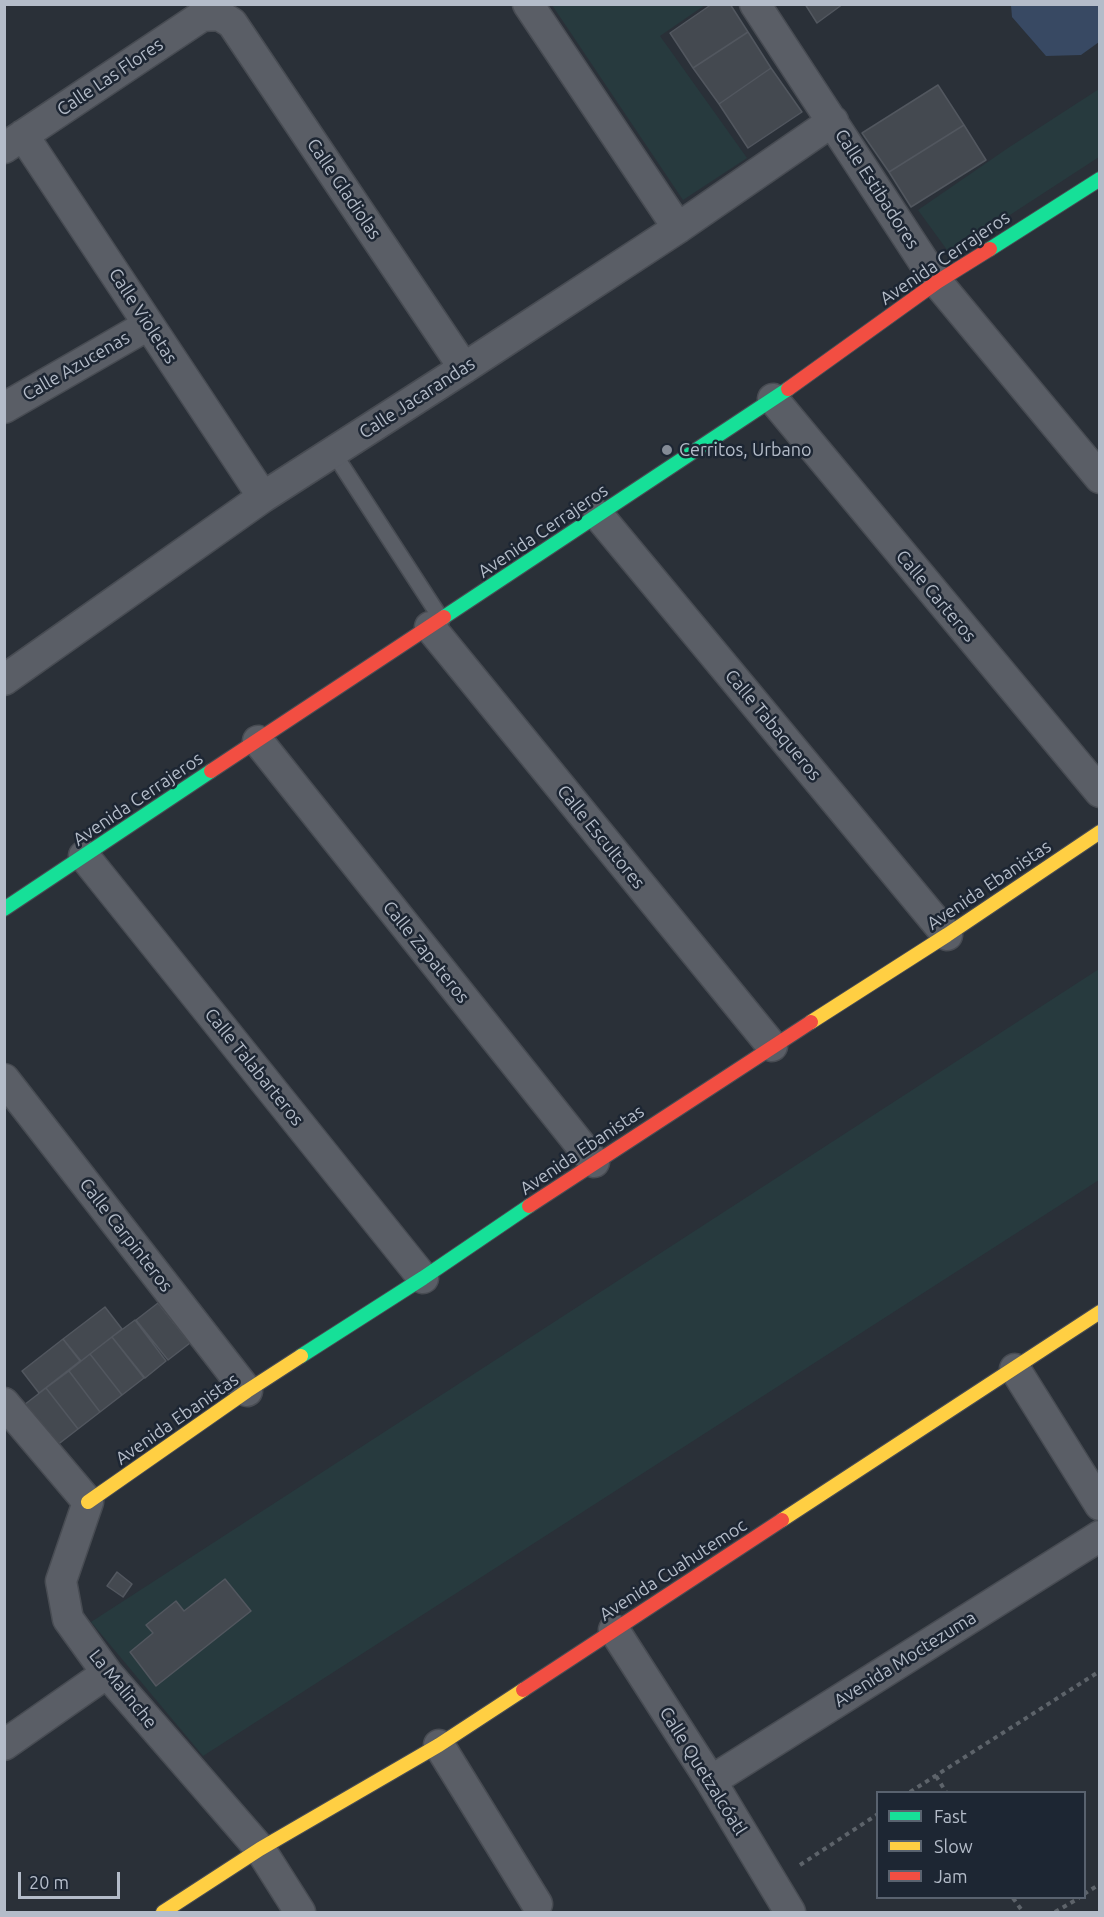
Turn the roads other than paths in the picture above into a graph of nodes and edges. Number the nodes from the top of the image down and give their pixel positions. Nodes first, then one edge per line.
1 (528, 4) edge
2 (755, 4) edge
3 (219, 15) joint
4 (833, 121) junction
5 (14, 141) edge
6 (1100, 179) edge
7 (678, 228) junction
8 (937, 282) junction
9 (148, 325) junction
10 (464, 369) junction
11 (774, 399) junction
12 (4, 408) edge
13 (333, 452) junction
14 (1100, 478) edge
15 (263, 497) junction
16 (599, 516) junction
17 (436, 624) junction
18 (4, 680) edge
19 (258, 741) junction
20 (1100, 792) edge
21 (1100, 832) edge
22 (84, 856) junction
23 (4, 909) edge
24 (947, 935) junction
25 (772, 1046) junction
26 (4, 1079) edge
27 (594, 1162) junction
28 (423, 1278) junction
29 (1100, 1312) edge
30 (1015, 1369) junction
31 (247, 1391) junction
32 (4, 1403) edge
33 (88, 1502) junction
34 (1100, 1505) edge
35 (1100, 1536) edge
36 (614, 1630) junction
37 (107, 1673) junction
38 (4, 1745) edge
39 (440, 1746) junction
40 (711, 1781) junction
41 (260, 1849) junction
42 (537, 1904) dead end
43 (164, 1912) edge
44 (300, 1912) edge
45 (790, 1912) edge

1 - 7 street
2 - 4 street, Calle Estibadores
3 - 5 street, Calle Las Flores
3 - 10 street, Calle Gladiolas
4 - 7 street, Calle Jacarandas
4 - 8 street, Calle Estibadores
5 - 9 street, Calle Violetas
6 - 8 street, Avenida Cerrajeros
7 - 10 street, Calle Jacarandas
8 - 11 street, Avenida Cerrajeros
8 - 14 street, Calle Estibadores
9 - 12 street, Calle Azucenas
9 - 15 street, Calle Violetas
10 - 13 street, Calle Jacarandas
11 - 16 street, Avenida Cerrajeros
11 - 20 street, Calle Carteros
13 - 15 street, Calle Jacarandas
13 - 17 lane
15 - 18 street, Calle Jacarandas
16 - 17 street, Avenida Cerrajeros
16 - 24 street, Calle Tabaqueros
17 - 19 street, Avenida Cerrajeros
17 - 25 street, Calle Escultores
19 - 22 street, Avenida Cerrajeros
19 - 27 street, Calle Zapateros
21 - 24 street, Avenida Ebanistas
22 - 23 street, Avenida Cerrajeros
22 - 28 street, Calle Talabarteros
24 - 25 street, Avenida Ebanistas
25 - 27 street, Avenida Ebanistas
26 - 31 street, Calle Carpinteros
27 - 28 street, Avenida Ebanistas
28 - 31 street, Avenida Ebanistas
29 - 30 street, Avenida Cuahutemoc
30 - 34 street
30 - 36 street, Avenida Cuahutemoc
31 - 33 street, Avenida Ebanistas
32 - 33 street
33 - 37 street, La Malinche
35 - 40 street, Avenida Moctezuma
36 - 39 street, Avenida Cuahutemoc
36 - 40 street, Calle Quetzalcóatl
37 - 38 street
37 - 41 street, La Malinche
39 - 41 street, Avenida Cuahutemoc
39 - 42 street
40 - 45 street, Calle Quetzalcóatl
41 - 43 street, Avenida Cuahutemoc
41 - 44 street, La Malinche

